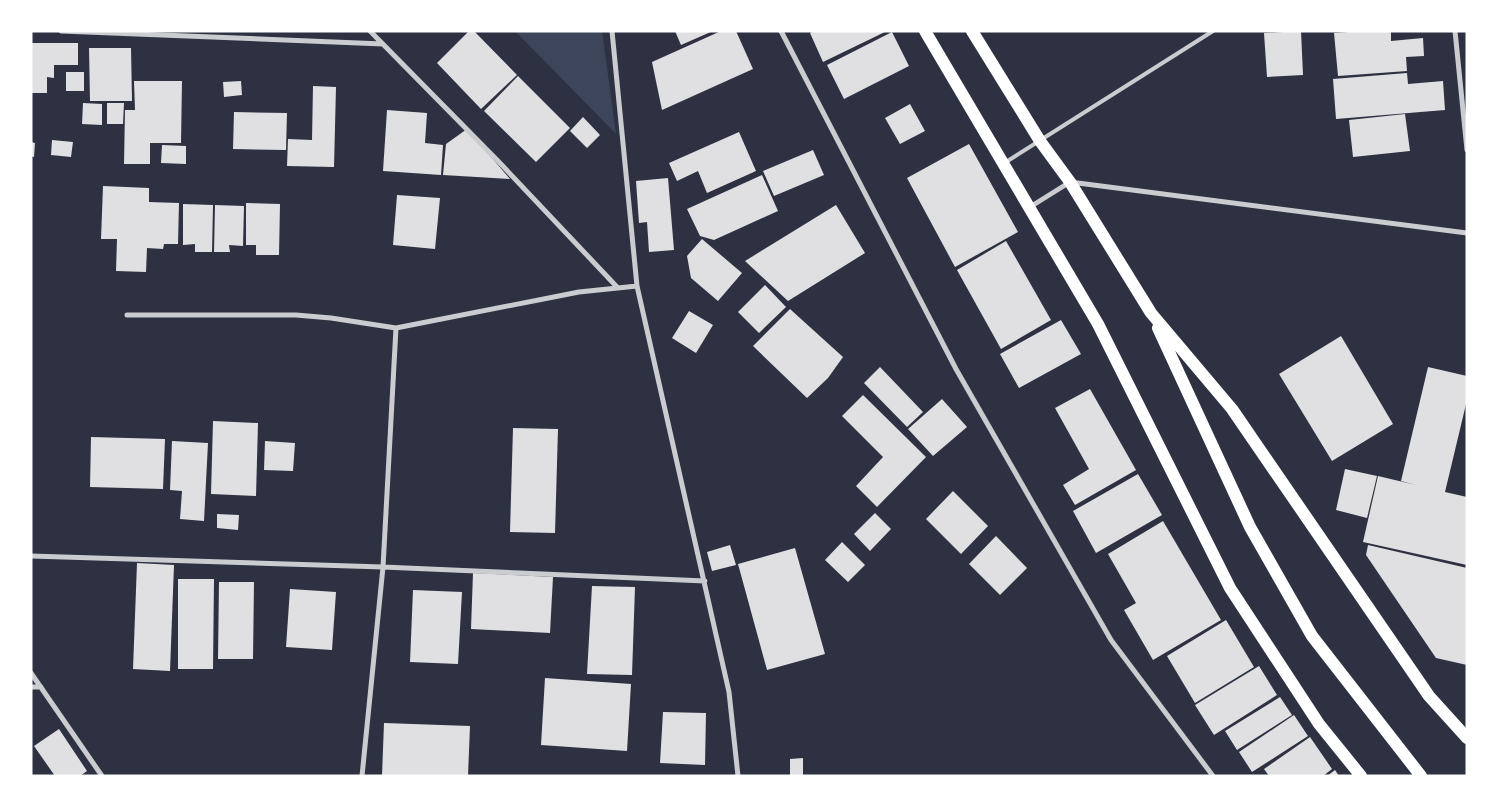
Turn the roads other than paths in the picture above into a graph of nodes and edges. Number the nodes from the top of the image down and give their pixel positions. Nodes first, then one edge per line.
1 (61, 31) edge
2 (370, 31) edge
3 (612, 31) edge
4 (781, 31) edge
5 (926, 31) edge
6 (972, 31) edge
7 (1213, 31) edge
8 (1455, 31) edge
9 (384, 44) junction
10 (1040, 141) junction
11 (1467, 150) edge
12 (1002, 165) junction
13 (1070, 182) junction
14 (1029, 208) junction
15 (1467, 233) edge
16 (637, 286) junction
17 (617, 287) junction
18 (1151, 313) junction
19 (127, 315) dead end
20 (396, 328) junction
21 (31, 556) edge
22 (382, 567) junction
23 (706, 581) junction
24 (31, 673) edge
25 (31, 687) edge
26 (41, 687) junction
27 (1467, 738) edge
28 (102, 776) edge
29 (362, 776) edge
30 (738, 776) edge
31 (1213, 776) edge
32 (1361, 776) edge
33 (1421, 776) edge

1 - 9 street
2 - 9 street
3 - 16 street
4 - 31 street
5 - 12 main road
6 - 10 main road
7 - 10 lane
8 - 11 street
9 - 17 street
10 - 12 lane
10 - 13 main road
12 - 14 main road
13 - 14 street
13 - 15 street
13 - 18 main road
14 - 32 main road
16 - 17 street
16 - 23 street
17 - 20 street
18 - 27 main road
18 - 33 main road
19 - 20 street
20 - 22 street
21 - 22 street
22 - 23 street
22 - 29 street
23 - 30 street
24 - 26 street
25 - 26 street
26 - 28 street

